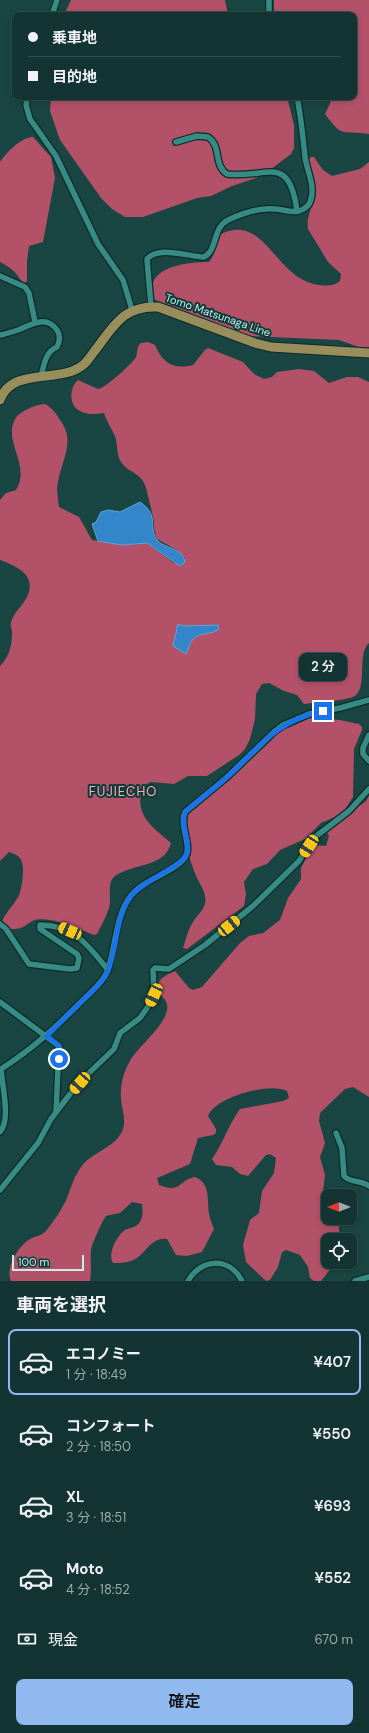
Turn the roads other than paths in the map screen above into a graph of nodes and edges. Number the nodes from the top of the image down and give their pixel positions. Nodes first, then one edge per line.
1 (57, 0) edge
2 (269, 0) edge
3 (53, 12) edge
4 (269, 12) edge
5 (27, 100) edge
6 (298, 100) edge
7 (176, 142) dead end
8 (297, 211) junction
9 (0, 276) edge
10 (151, 306) junction
11 (132, 310) junction
12 (35, 322) junction
13 (0, 335) edge
14 (369, 353) edge
15 (41, 377) junction
16 (0, 400) edge
17 (369, 700) edge
18 (369, 735) edge
19 (369, 761) edge
20 (369, 789) edge
21 (0, 924) edge
22 (108, 970) junction
23 (0, 1002) edge
24 (47, 1036) junction
25 (56, 1112) junction
26 (0, 1132) edge
27 (336, 1133) dead end
28 (369, 1186) edge
29 (0, 1190) edge
30 (367, 1279) edge
31 (188, 1281) edge
32 (242, 1281) edge
33 (355, 1281) edge

1 - 3 street
2 - 4 street
5 - 11 street
6 - 8 street
7 - 8 street
8 - 10 street
9 - 12 street
10 - 11 main road, Tomo Matsunaga Line
10 - 14 main road, Tomo Matsunaga Line
11 - 15 main road, Tomo Matsunaga Line
12 - 13 street
12 - 15 street
15 - 16 main road, Tomo Matsunaga Line
17 - 22 street
18 - 19 street
20 - 25 street
21 - 22 street
22 - 24 street
23 - 24 street
24 - 25 street
24 - 26 street
25 - 29 street
27 - 28 street
30 - 33 street
31 - 32 street

